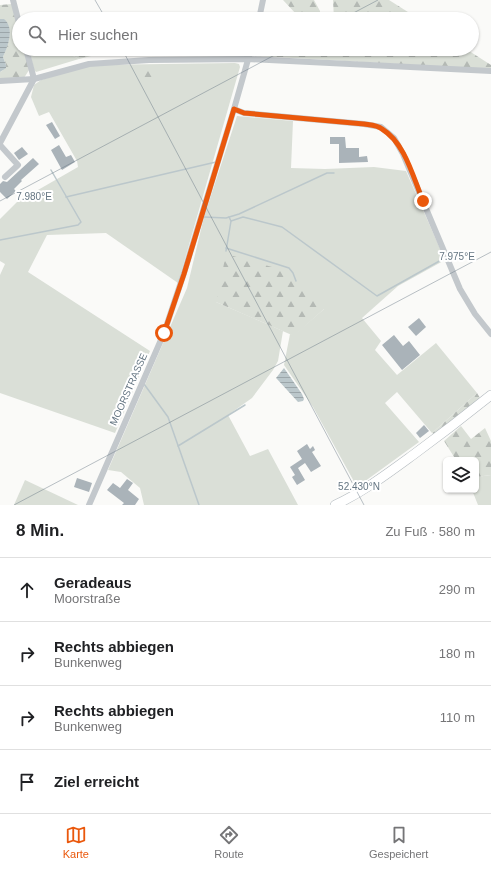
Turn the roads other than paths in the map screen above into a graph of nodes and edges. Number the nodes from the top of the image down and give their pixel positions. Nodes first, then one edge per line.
1 (13, 0) edge
2 (263, 0) edge
3 (16, 12) edge
4 (260, 12) edge
5 (28, 56) edge
6 (249, 56) edge
7 (248, 59) junction
8 (491, 71) edge
9 (34, 79) junction
10 (0, 81) edge
11 (234, 109) junction
12 (0, 144) edge
13 (6, 177) dead end
14 (491, 334) edge
15 (491, 395) edge
16 (89, 505) edge
17 (335, 505) edge

1 - 3 street
2 - 4 street
5 - 9 street
6 - 7 street, MOORSTRASSE
7 - 8 street
7 - 9 street
7 - 11 street, MOORSTRASSE
9 - 10 street
9 - 12 street
11 - 14 street
11 - 16 street, MOORSTRASSE
12 - 13 street
15 - 17 street

